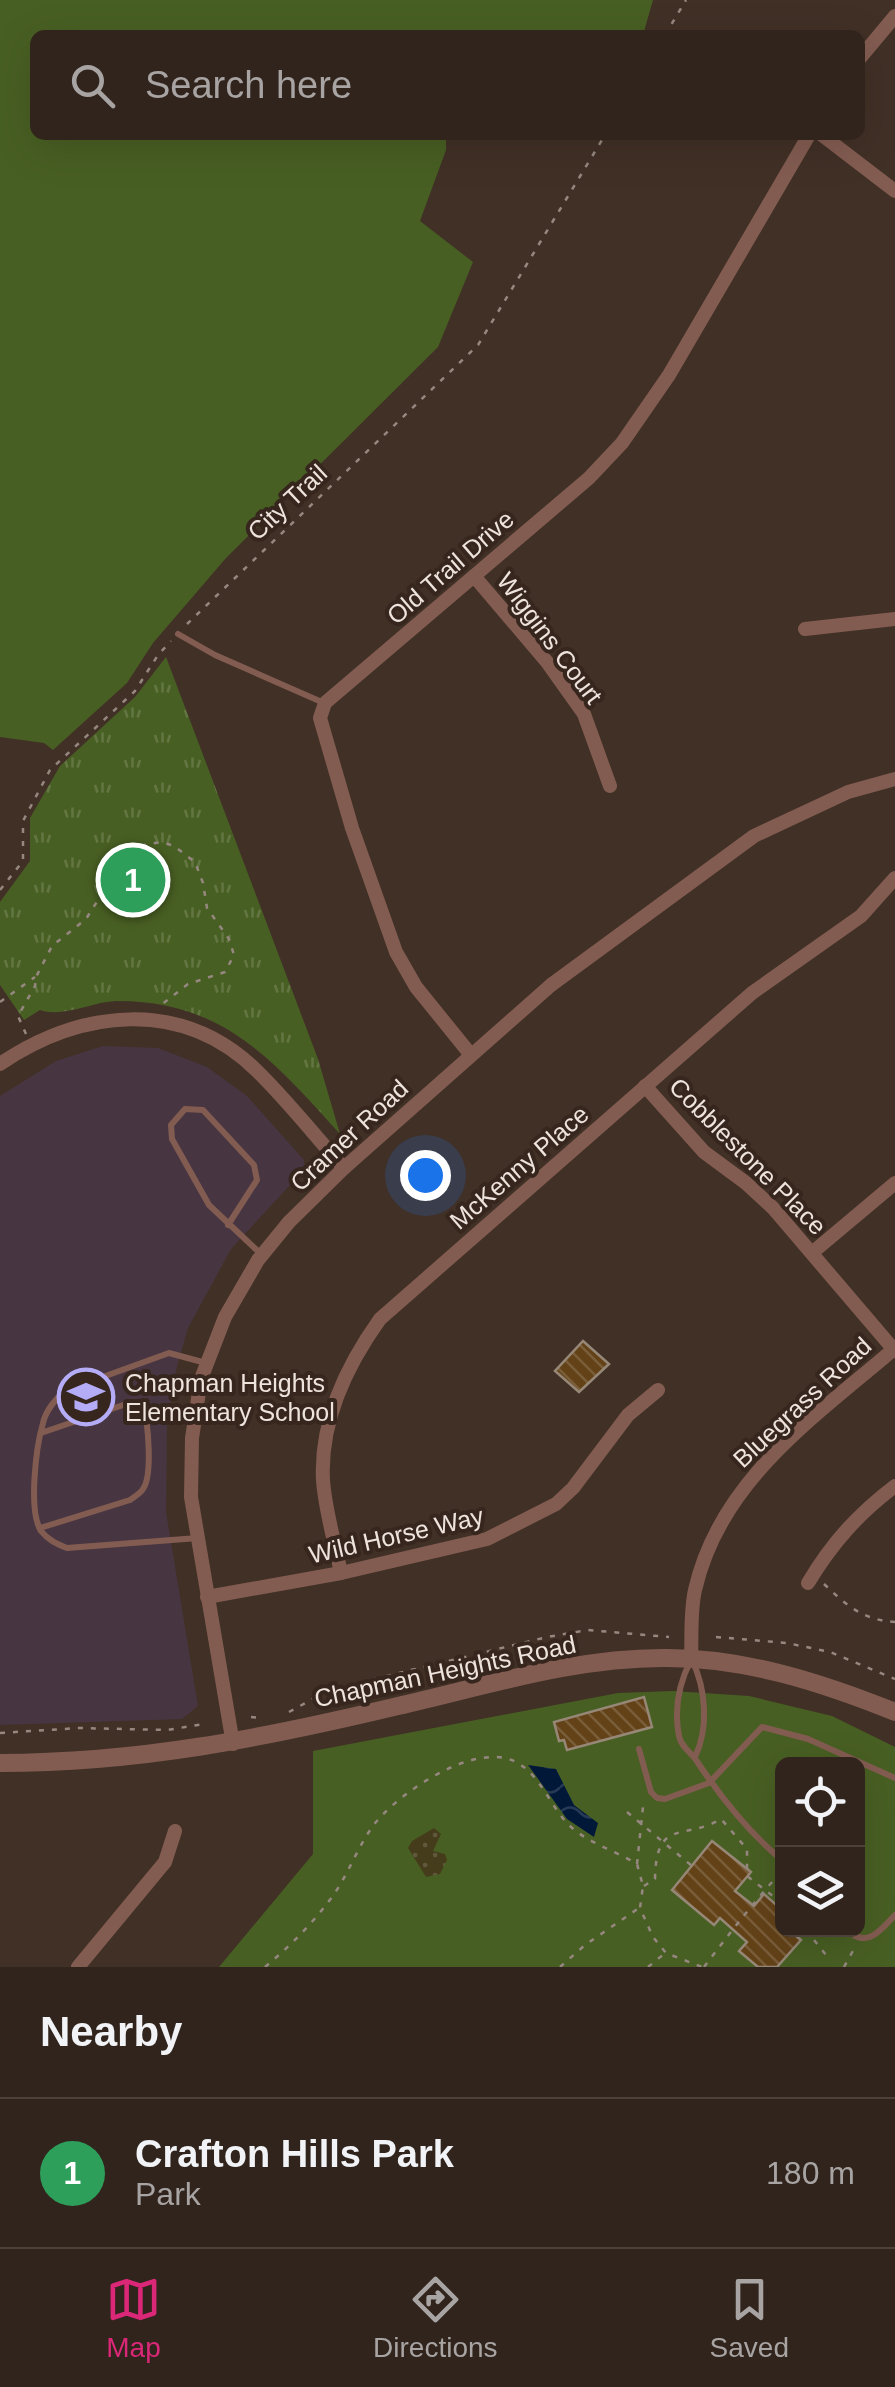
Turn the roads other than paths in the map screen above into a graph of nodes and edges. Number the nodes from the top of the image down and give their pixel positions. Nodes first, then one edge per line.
1 (895, 16) edge
2 (865, 52) edge
3 (806, 140) edge
4 (829, 140) edge
5 (895, 191) edge
6 (474, 576) junction
7 (895, 619) edge
8 (806, 629) dead end
9 (178, 634) road end
10 (325, 704) junction
11 (895, 780) edge
12 (610, 786) dead end
13 (895, 878) edge
14 (471, 1055) junction
15 (0, 1064) edge
16 (645, 1086) junction
17 (344, 1168) junction
18 (895, 1183) edge
19 (228, 1225) junction
20 (814, 1252) junction
21 (262, 1255) junction
22 (894, 1349) edge
23 (207, 1363) junction
24 (658, 1390) dead end
25 (42, 1432) junction
26 (895, 1486) edge
27 (39, 1528) junction
28 (198, 1538) junction
29 (341, 1573) junction
30 (808, 1582) road end
31 (207, 1597) junction
32 (691, 1659) junction
33 (895, 1712) edge
34 (234, 1744) junction
35 (639, 1748) dead end
36 (694, 1757) junction
37 (0, 1763) edge
38 (895, 1778) edge
39 (709, 1783) junction
40 (176, 1831) dead end
41 (775, 1853) edge
42 (895, 1915) edge
43 (865, 1937) edge
44 (78, 1967) edge

1 - 2 street
3 - 6 street, Old Trail Drive
4 - 5 street
6 - 10 street, Old Trail Drive
6 - 12 street, Wiggins Court
7 - 8 street
9 - 10 lane
10 - 14 street
11 - 14 street, Cramer Road
13 - 16 street, McKenny Place
14 - 17 street, Cramer Road
15 - 17 street
16 - 20 street, Cobblestone Place
16 - 29 street, McKenny Place
17 - 21 street, Cramer Road
18 - 20 street
19 - 19 lane
19 - 21 lane
20 - 22 street, Cobblestone Place
21 - 23 street, Cramer Road
22 - 32 street, Bluegrass Road
23 - 25 lane
23 - 28 street, Cramer Road
24 - 29 street, Wild Horse Way
25 - 27 lane
25 - 27 lane
26 - 30 street
27 - 28 lane
28 - 31 street, Cramer Road
29 - 31 street, Wild Horse Way
31 - 34 street, Cramer Road
32 - 33 street, Chapman Heights Road
32 - 34 street, Chapman Heights Road
32 - 36 lane
32 - 36 lane
34 - 37 street, Chapman Heights Road
35 - 39 lane
36 - 39 lane
38 - 39 lane
39 - 41 lane
40 - 44 street
42 - 43 lane

